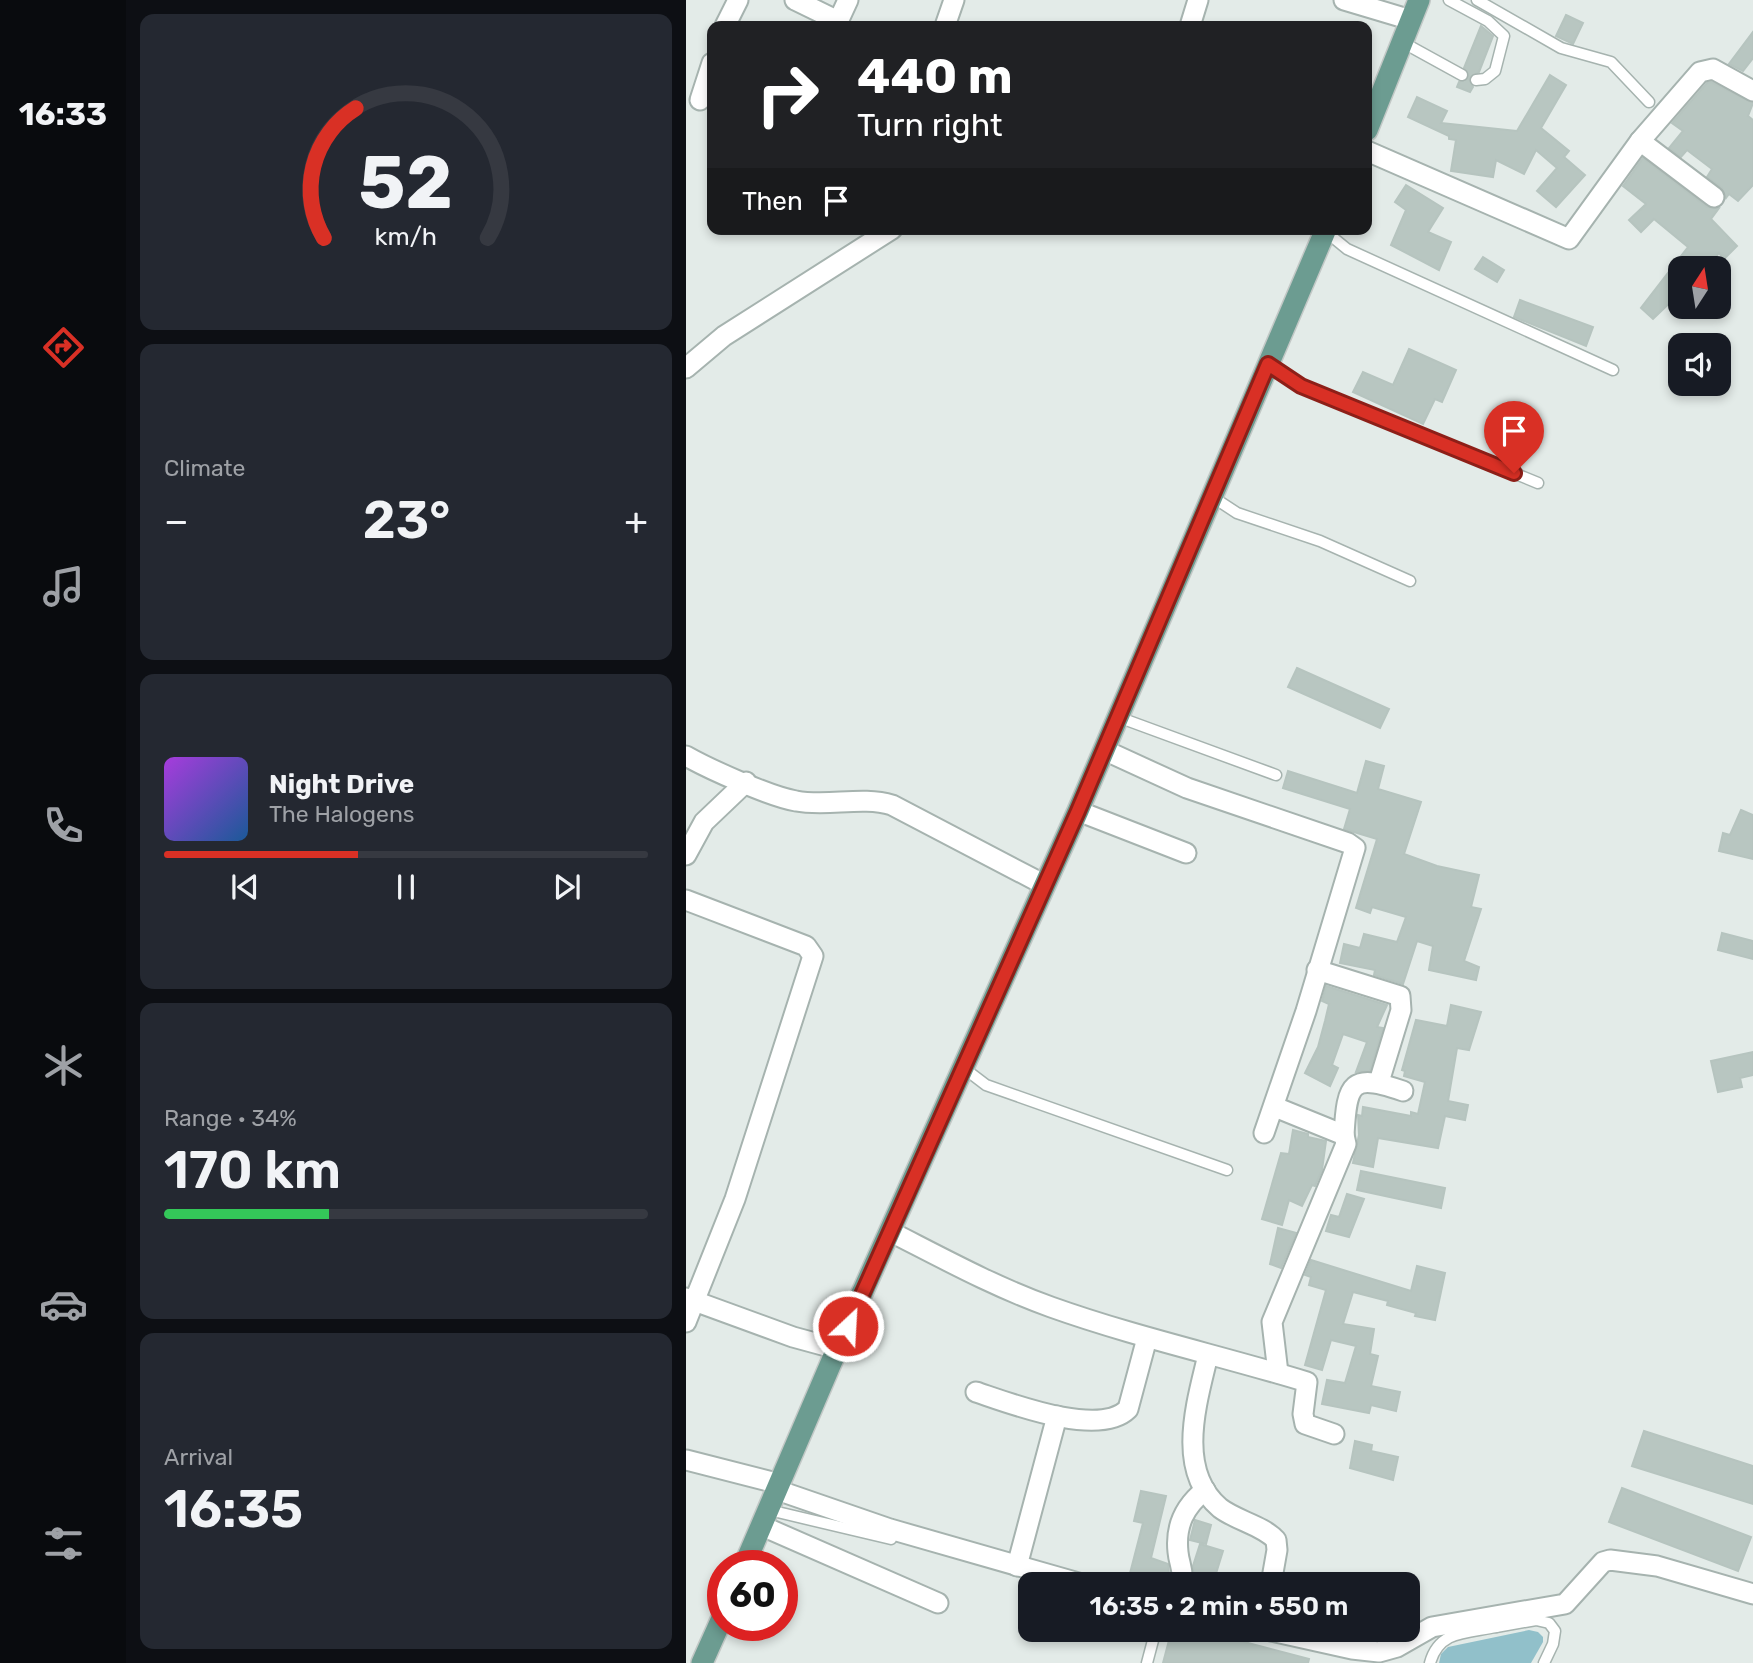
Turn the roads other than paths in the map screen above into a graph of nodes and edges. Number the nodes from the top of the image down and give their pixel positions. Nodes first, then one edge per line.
1 (738, 0) edge
2 (794, 0) edge
3 (848, 0) edge
4 (954, 0) edge
5 (1199, 0) edge
6 (1344, 0) edge
7 (1419, 0) edge
8 (1449, 0) edge
9 (1477, 0) edge
10 (1410, 20) junction
11 (728, 21) edge
12 (833, 21) edge
13 (838, 21) edge
14 (947, 21) edge
15 (1191, 21) edge
16 (1402, 42) junction
17 (1462, 75) dead end
18 (707, 77) edge
19 (1476, 80) dead end
20 (1753, 91) edge
21 (699, 100) edge
22 (1649, 102) dead end
23 (1372, 117) edge
24 (1640, 141) junction
25 (1372, 153) edge
26 (1714, 197) dead end
27 (882, 235) edge
28 (1323, 235) edge
29 (1331, 235) edge
30 (1268, 364) junction
31 (686, 368) edge
32 (1613, 370) dead end
33 (1538, 483) dead end
34 (1210, 496) junction
35 (1410, 582) dead end
36 (1118, 717) junction
37 (1104, 750) junction
38 (686, 756) edge
39 (1276, 775) dead end
40 (746, 782) junction
41 (1078, 811) junction
42 (1186, 853) dead end
43 (686, 855) edge
44 (1043, 884) junction
45 (686, 900) edge
46 (1317, 970) junction
47 (965, 1069) junction
48 (1379, 1082) junction
49 (1404, 1091) dead end
50 (1275, 1107) junction
51 (1264, 1133) dead end
52 (1344, 1135) junction
53 (1227, 1170) dead end
54 (891, 1232) junction
55 (691, 1299) edge
56 (686, 1322) edge
57 (1147, 1338) junction
58 (837, 1349) junction
59 (1208, 1355) junction
60 (1278, 1373) junction
61 (975, 1392) dead end
62 (1057, 1416) junction
63 (1335, 1434) dead end
64 (686, 1460) edge
65 (1205, 1490) junction
66 (772, 1503) junction
67 (751, 1550) edge
68 (1017, 1566) junction
69 (1039, 1572) edge
70 (1183, 1572) edge
71 (1273, 1572) edge
72 (1018, 1574) edge
73 (1753, 1594) edge
74 (938, 1603) dead end
75 (1495, 1621) junction
76 (1420, 1634) edge
77 (712, 1641) edge
78 (1153, 1642) edge
79 (1320, 1642) edge
80 (1406, 1642) edge
81 (702, 1663) edge
82 (1147, 1663) edge
83 (1430, 1663) edge
84 (1544, 1663) edge

1 - 11 street
2 - 12 street
3 - 13 street
4 - 14 street
5 - 15 street
6 - 10 street
7 - 10 main road
8 - 19 lane
9 - 22 lane
10 - 16 main road
16 - 17 lane
16 - 23 main road
18 - 21 street
20 - 24 street
24 - 25 street
24 - 26 street
27 - 31 street
28 - 30 main road
29 - 32 lane
30 - 33 lane
30 - 34 main road
34 - 35 lane
34 - 36 main road
36 - 37 main road
36 - 39 lane
37 - 41 main road
37 - 46 street
38 - 40 street
40 - 43 street
40 - 44 street
41 - 42 street
41 - 44 main road
44 - 47 main road
45 - 55 street
46 - 48 street
46 - 50 street
47 - 53 lane
47 - 54 main road
48 - 49 street
48 - 52 street
50 - 51 street
50 - 52 street
52 - 60 street
54 - 57 street
54 - 58 main road
55 - 56 street
55 - 58 street
57 - 59 street
57 - 62 street
58 - 66 main road
59 - 60 street
59 - 65 street
60 - 63 street
61 - 62 street
62 - 68 street
64 - 66 street
65 - 70 street
65 - 71 street
66 - 67 main road
66 - 68 street
66 - 72 lane
66 - 74 street
68 - 69 street
73 - 75 street
75 - 76 street
75 - 83 lane
75 - 84 lane
77 - 81 main road
78 - 82 lane
79 - 80 street

